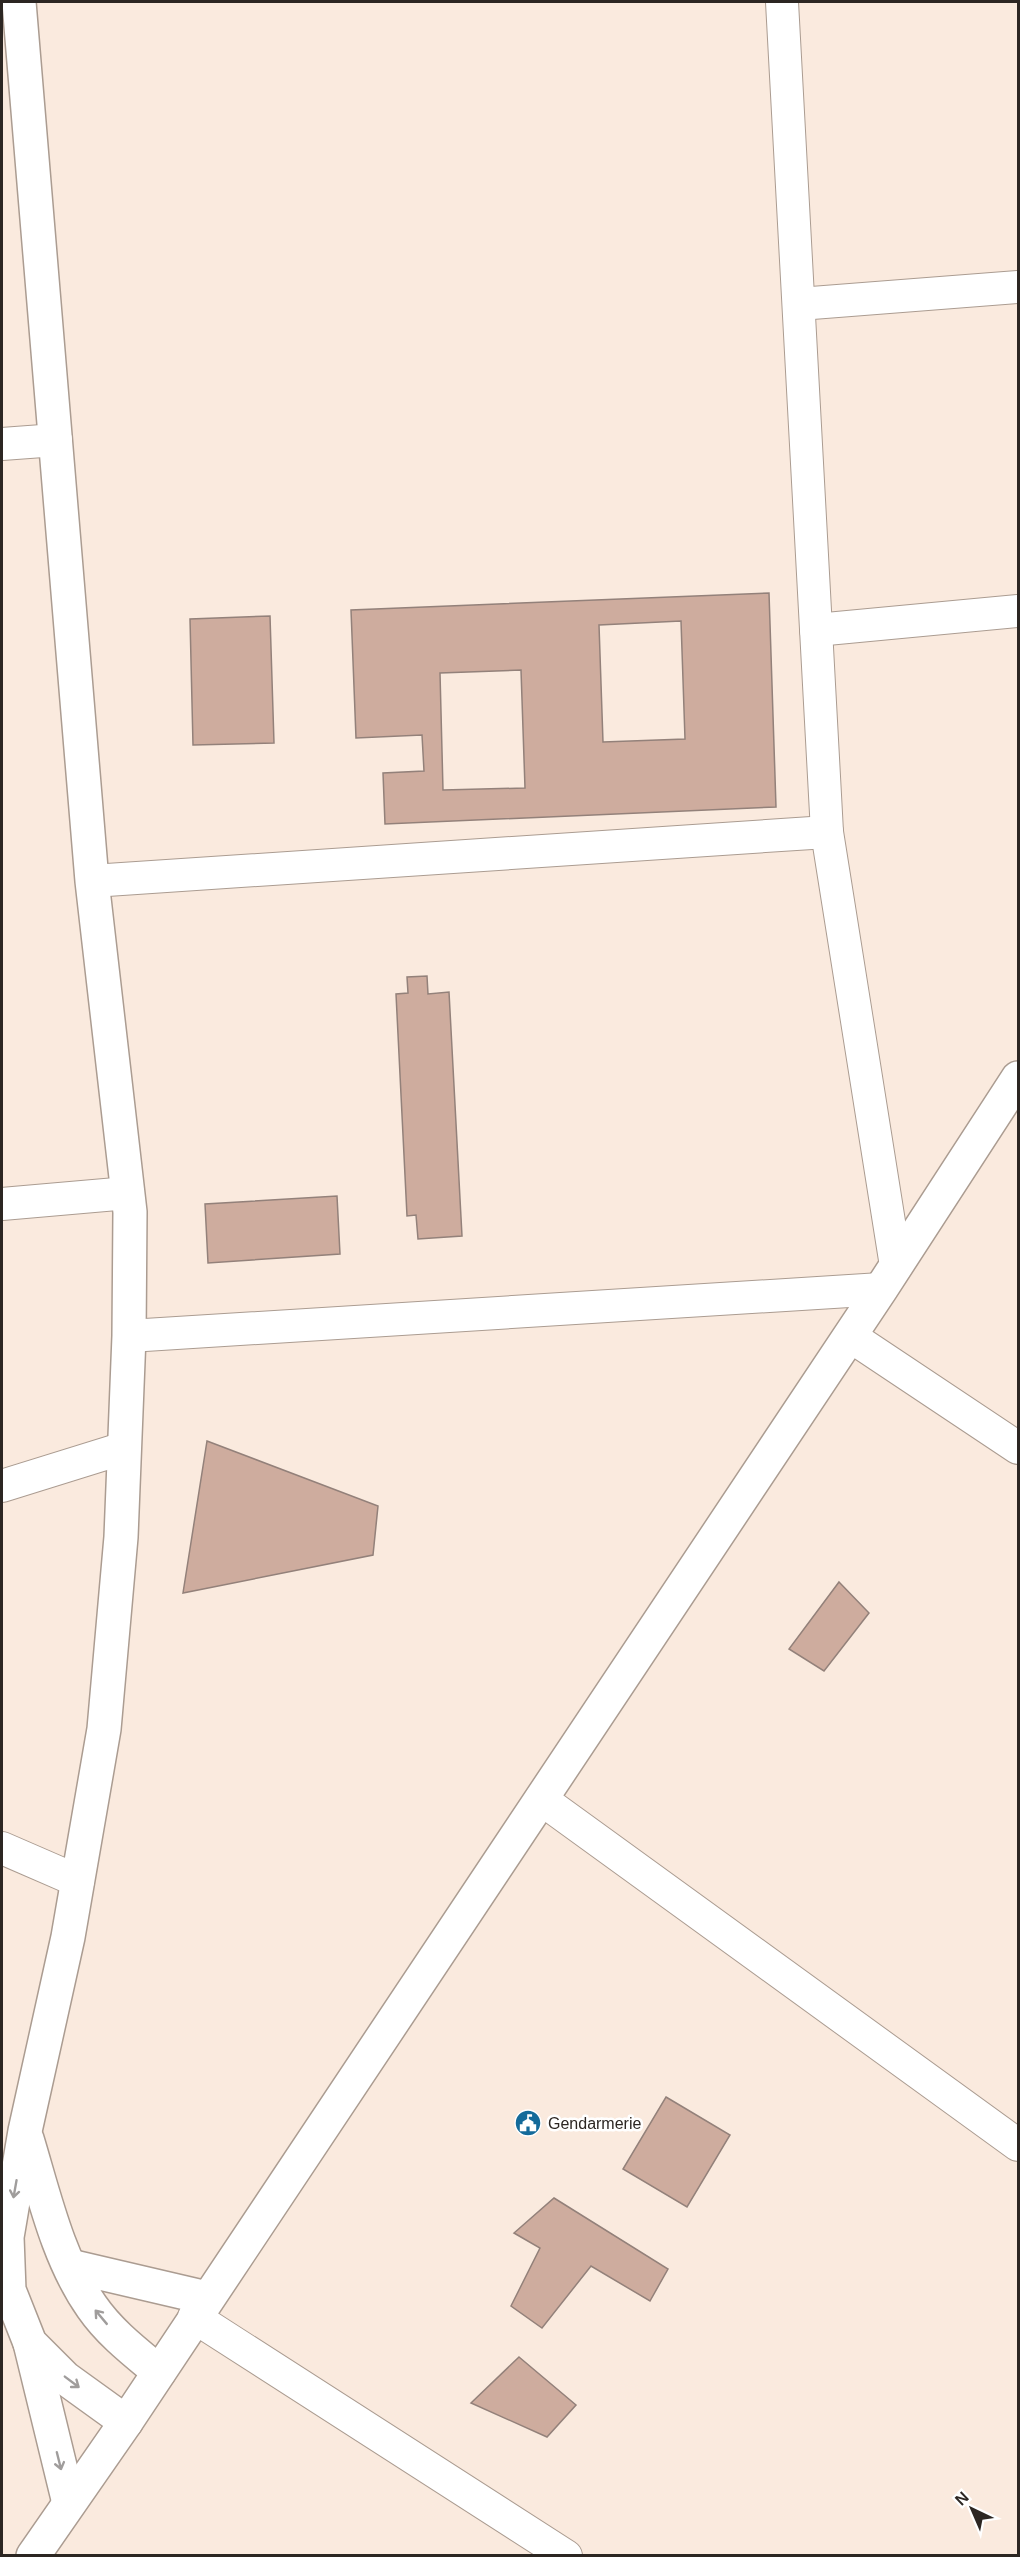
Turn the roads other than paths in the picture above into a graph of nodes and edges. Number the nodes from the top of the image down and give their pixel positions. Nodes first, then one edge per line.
1 (19, 2) edge
2 (782, 2) edge
3 (1018, 286) edge
4 (799, 304) junction
5 (56, 440) junction
6 (2, 444) edge
7 (1018, 610) edge
8 (816, 630) junction
9 (827, 832) junction
10 (92, 881) junction
11 (1018, 1078) edge
12 (128, 1193) junction
13 (2, 1204) edge
14 (889, 1278) junction
15 (129, 1336) junction
16 (850, 1336) junction
17 (124, 1448) junction
18 (1018, 1448) edge
19 (2, 1486) edge
20 (541, 1799) junction
21 (2, 1848) edge
22 (78, 1881) junction
23 (25, 2132) junction
24 (1018, 2145) edge
25 (70, 2266) junction
26 (200, 2307) junction
27 (30, 2343) junction
28 (159, 2372) junction
29 (126, 2422) junction
30 (69, 2503) junction
31 (33, 2556) edge
32 (566, 2556) edge

1 - 5 street
2 - 4 street
3 - 4 street
4 - 8 street
5 - 6 street
5 - 10 street
7 - 8 street
8 - 9 street
9 - 10 street
9 - 14 street
10 - 12 street
11 - 14 street
12 - 13 street
12 - 15 street
14 - 15 street
14 - 16 street
15 - 17 street
16 - 18 street
16 - 20 street
17 - 19 street
17 - 22 street
20 - 24 street
20 - 26 street
21 - 22 street
22 - 23 street
23 - 25 street
23 -> 27 street
25 - 26 street
28 -> 25 street
26 - 28 street
26 - 32 street
27 -> 29 street
27 -> 30 street
28 - 29 street
29 - 30 street
30 - 31 street

